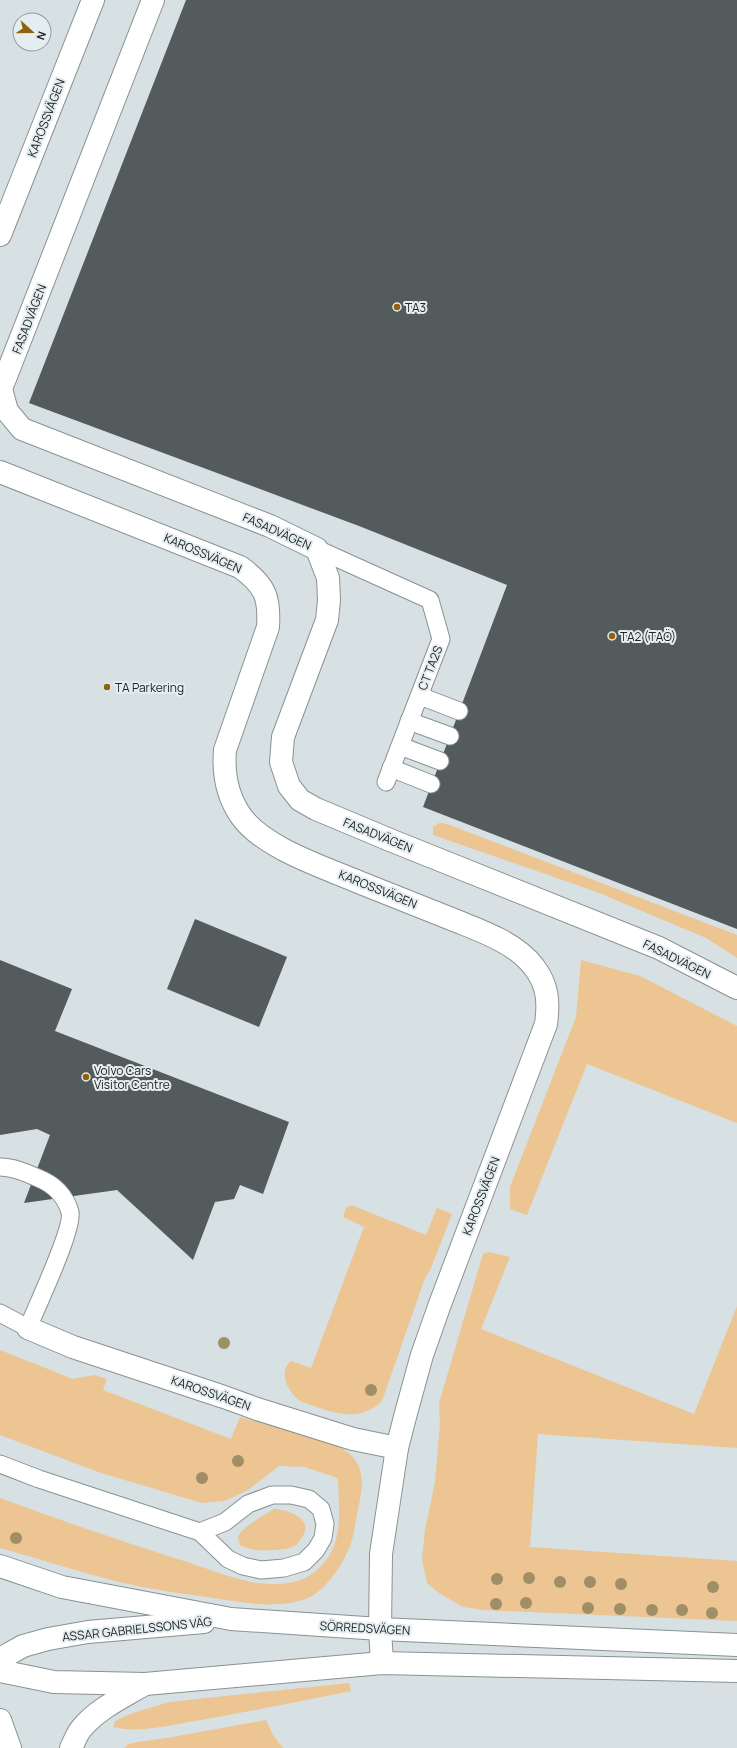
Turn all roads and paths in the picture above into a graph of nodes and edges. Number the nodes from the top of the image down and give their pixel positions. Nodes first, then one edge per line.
1 (93, 0) edge
2 (153, 0) edge
3 (0, 235) edge
4 (0, 472) edge
5 (317, 549) junction
6 (420, 696) junction
7 (459, 711) dead end
8 (409, 721) junction
9 (450, 736) dead end
10 (400, 746) junction
11 (440, 761) dead end
12 (432, 784) dead end
13 (737, 988) edge
14 (0, 1167) edge
15 (0, 1313) edge
16 (28, 1328) junction
17 (397, 1448) junction
18 (0, 1464) edge
19 (200, 1532) junction
20 (0, 1566) edge
21 (231, 1619) junction
22 (380, 1629) junction
23 (737, 1645) edge
24 (0, 1659) edge
25 (382, 1663) junction
26 (0, 1671) edge
27 (737, 1671) edge
28 (145, 1684) junction
29 (0, 1720) edge
30 (10, 1748) edge
31 (71, 1748) edge

1 - 3 street, KAROSSVÄGEN
2 - 5 street, FASADVÄGEN
4 - 17 street, KAROSSVÄGEN
5 - 6 lane, CT TA2S
5 - 13 street, FASADVÄGEN
6 - 7 lane
6 - 8 lane, CT TA2S
8 - 9 lane
8 - 10 lane, CT TA2S
10 - 11 lane
10 - 12 lane, CT TA2S
14 - 16 lane
15 - 16 lane, KAROSSVÄGEN
16 - 17 street, KAROSSVÄGEN
17 - 22 street, KAROSSVÄGEN
18 - 19 lane
19 - 19 lane
20 - 21 street, SÖRREDSVÄGEN
21 - 22 street, SÖRREDSVÄGEN
21 - 24 street, ASSAR GABRIELSSONS VÄG
22 - 23 street, SÖRREDSVÄGEN
22 - 25 street, KAROSSVÄGEN
25 - 27 street
25 - 28 street
26 - 28 street
28 - 31 street
29 - 30 street

